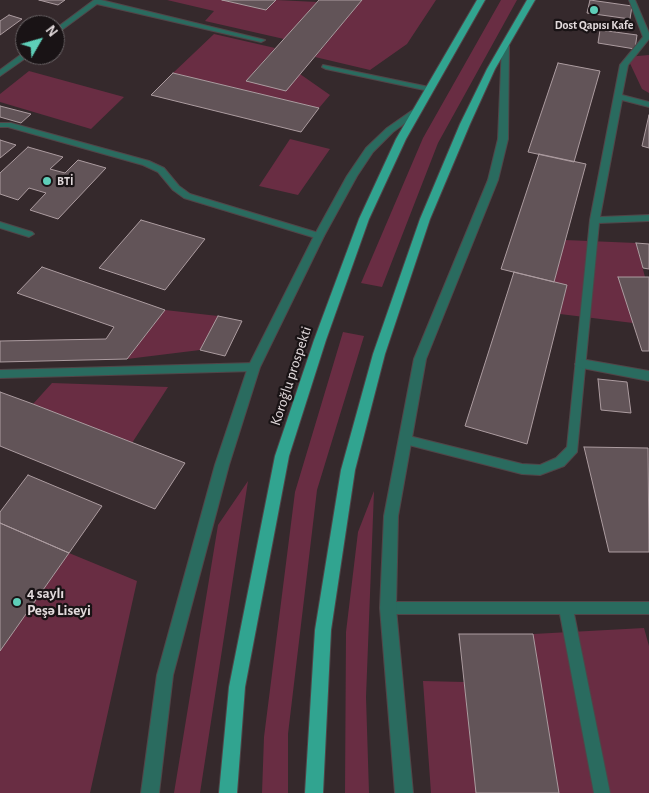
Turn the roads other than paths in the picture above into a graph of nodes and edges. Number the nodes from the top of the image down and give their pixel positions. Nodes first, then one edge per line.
1 (481, 0) edge
2 (531, 0) edge
3 (632, 0) edge
4 (97, 1) edge
5 (65, 25) edge
6 (648, 37) edge
7 (261, 40) dead end
8 (505, 46) junction
9 (15, 63) edge
10 (326, 67) dead end
11 (0, 74) edge
12 (428, 90) junction
13 (618, 96) junction
14 (649, 105) edge
15 (418, 110) junction
16 (0, 125) edge
17 (649, 218) edge
18 (595, 220) junction
19 (0, 225) edge
20 (29, 234) dead end
21 (319, 236) junction
22 (581, 364) junction
23 (254, 367) junction
24 (0, 374) edge
25 (649, 376) edge
26 (405, 440) junction
27 (388, 608) junction
28 (566, 608) junction
29 (649, 608) edge
30 (150, 793) edge
31 (228, 793) edge
32 (314, 793) edge
33 (404, 793) edge
34 (602, 793) edge

1 - 12 main road, Koroğlu prospekti
2 - 8 main road
3 - 6 lane
4 - 5 lane
4 - 7 lane
6 - 13 lane
8 - 26 street
8 - 32 main road
9 - 11 lane
10 - 12 lane
12 - 15 main road, Koroğlu prospekti
13 - 14 lane
13 - 18 lane
15 - 21 street
15 - 31 main road, Koroğlu prospekti
16 - 21 lane
17 - 18 lane
18 - 22 lane
19 - 20 lane
21 - 23 street
22 - 25 street
22 - 26 lane
23 - 24 lane
23 - 30 street
26 - 27 street
27 - 28 lane
27 - 33 street
28 - 29 lane
28 - 34 lane

